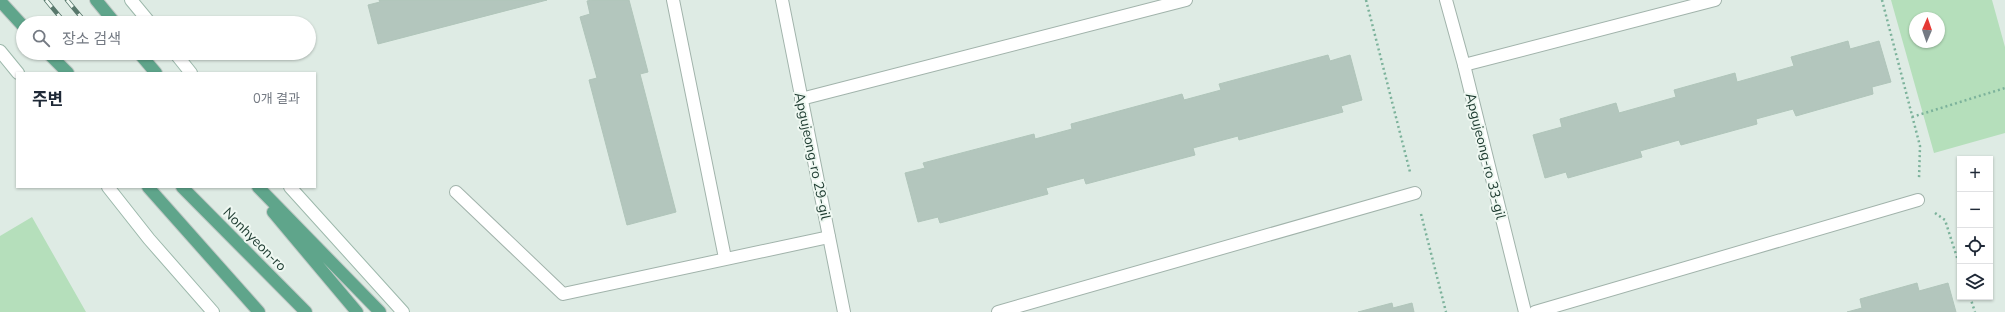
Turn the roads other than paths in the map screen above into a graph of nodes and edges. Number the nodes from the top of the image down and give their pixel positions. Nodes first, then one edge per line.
1 (96, 0) edge
2 (131, 0) edge
3 (673, 0) edge
4 (782, 0) edge
5 (1186, 0) edge
6 (1446, 0) edge
7 (1715, 0) edge
8 (0, 1) edge
9 (109, 16) edge
10 (144, 16) edge
11 (16, 18) edge
12 (0, 51) edge
13 (52, 60) edge
14 (54, 60) edge
15 (145, 60) edge
16 (181, 60) edge
17 (1464, 65) junction
18 (17, 72) edge
19 (61, 72) edge
20 (67, 72) edge
21 (155, 72) edge
22 (190, 72) edge
23 (801, 99) junction
24 (109, 188) edge
25 (149, 188) edge
26 (183, 188) edge
27 (252, 188) edge
28 (259, 188) edge
29 (291, 188) edge
30 (456, 192) dead end
31 (1415, 193) road end
32 (1918, 200) road end
33 (830, 237) junction
34 (725, 258) junction
35 (213, 312) edge
36 (259, 312) edge
37 (306, 312) edge
38 (357, 312) edge
39 (380, 312) edge
40 (403, 312) edge
41 (844, 312) edge
42 (998, 312) edge
43 (1525, 312) edge
44 (1535, 312) edge

1 - 9 main road
2 - 10 street
3 - 34 street
4 - 23 street, Apgujeong-ro 29-gil
5 - 23 street
6 - 17 street, Apgujeong-ro 33-gil
7 - 17 street
8 - 11 main road
12 - 18 street
13 - 19 main road
14 - 20 main road
15 - 21 main road
16 - 22 street
17 - 43 street, Apgujeong-ro 33-gil
23 - 33 street, Apgujeong-ro 29-gil
24 - 35 street
25 - 36 main road
26 - 37 main road, Nonhyeon-ro
27 - 38 main road, Nonhyeon-ro
28 - 39 main road
29 - 40 street
30 - 34 street
31 - 42 street
32 - 44 street
33 - 34 street
33 - 41 street, Apgujeong-ro 29-gil

